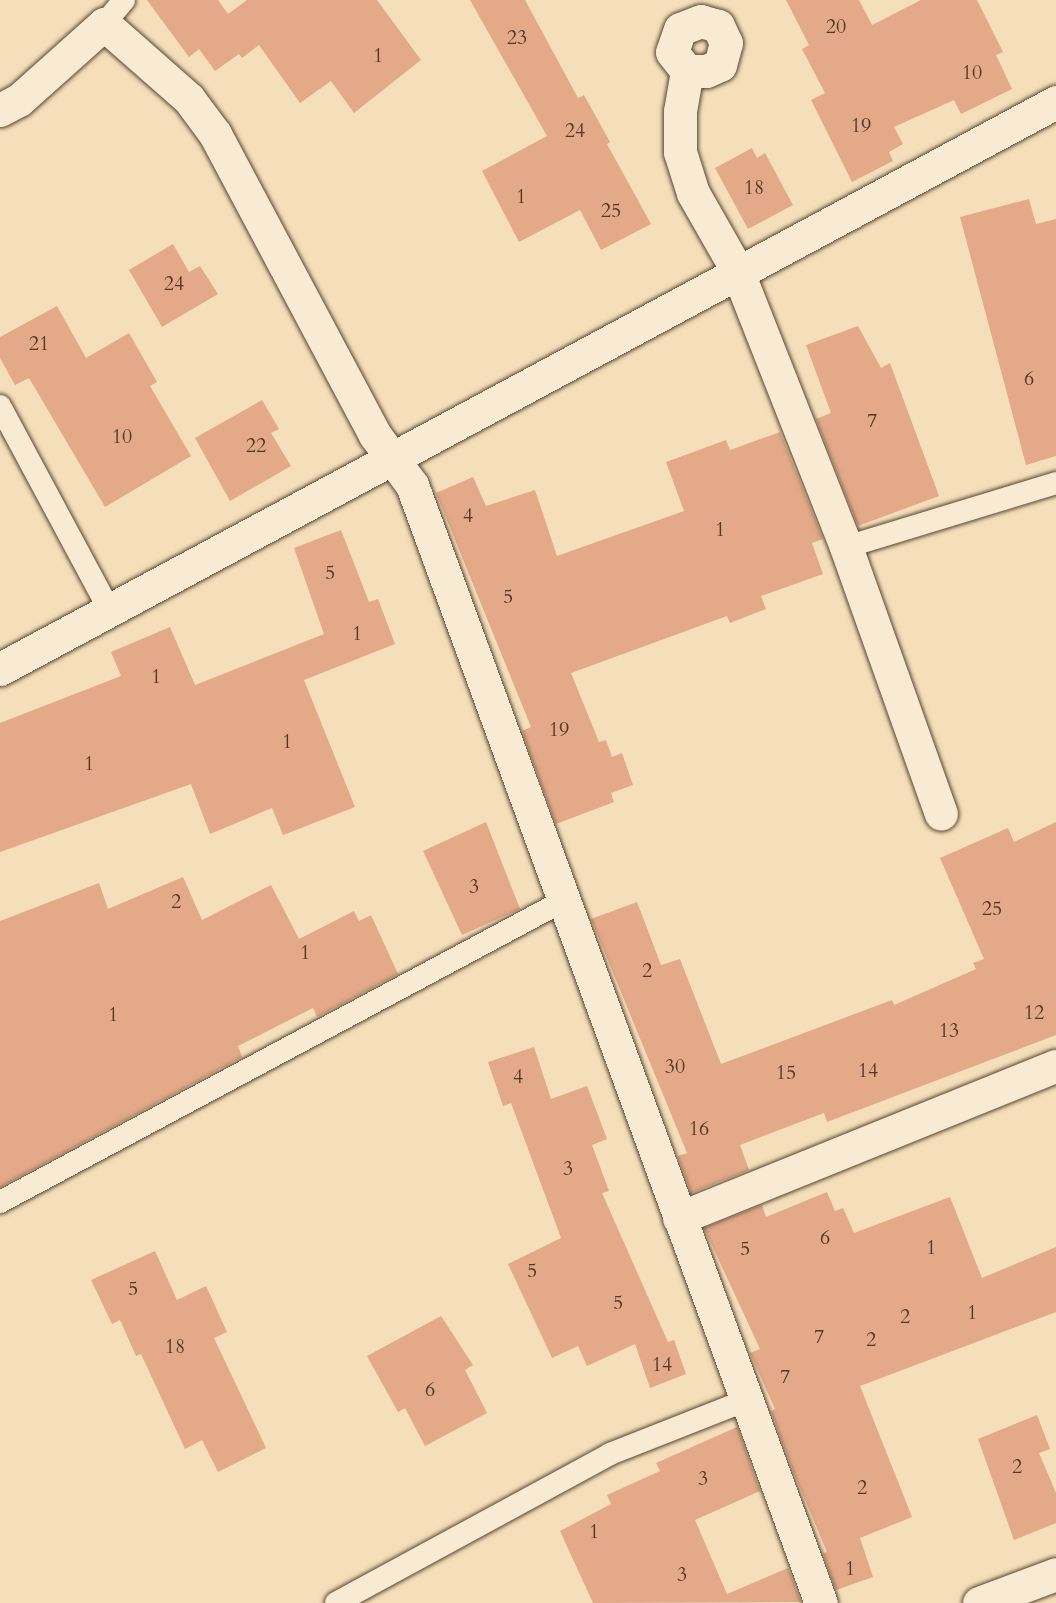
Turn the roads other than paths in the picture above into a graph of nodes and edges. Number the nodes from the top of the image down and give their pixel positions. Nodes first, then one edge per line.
1 (114, 12) edge
2 (687, 71) dead end
3 (1056, 102) edge
4 (0, 111) edge
5 (737, 270) junction
6 (0, 406) edge
7 (395, 459) junction
8 (1056, 483) edge
9 (846, 547) junction
10 (110, 610) junction
11 (0, 669) edge
12 (941, 814) dead end
13 (563, 901) junction
14 (1056, 1066) edge
15 (0, 1202) edge
16 (679, 1218) junction
17 (747, 1400) junction
18 (1043, 1587) edge
19 (336, 1603) edge
20 (821, 1603) edge
21 (979, 1603) edge

1 - 4 street
1 - 7 street
2 - 5 street
3 - 5 street
5 - 7 street
5 - 9 street
6 - 10 lane
7 - 10 street
7 - 13 street
8 - 9 lane
9 - 12 street
10 - 11 street
13 - 15 lane
13 - 16 street
14 - 16 street
16 - 17 street
17 - 19 lane
17 - 20 street
18 - 21 street

